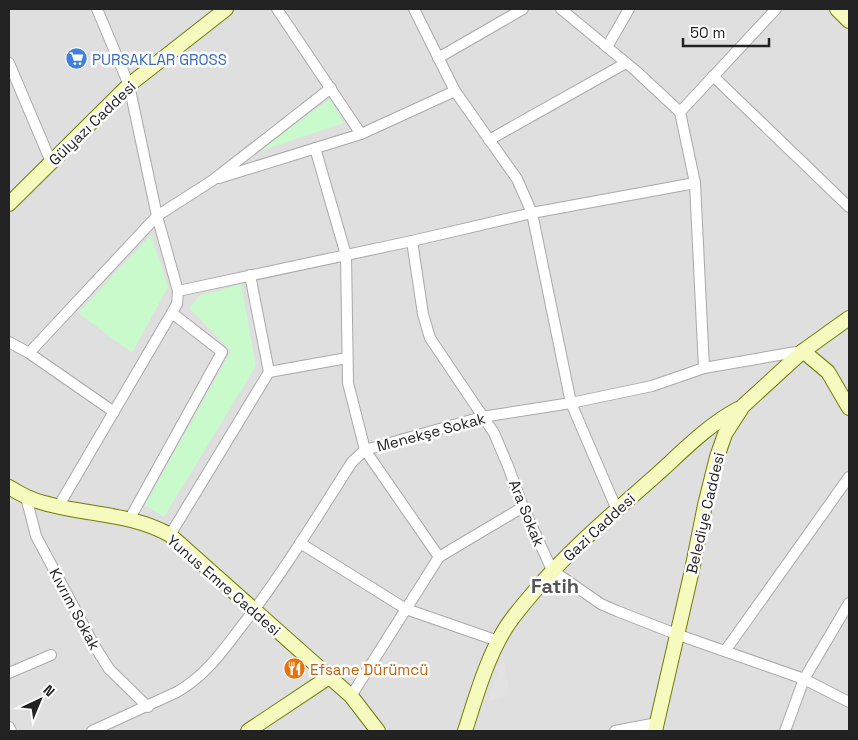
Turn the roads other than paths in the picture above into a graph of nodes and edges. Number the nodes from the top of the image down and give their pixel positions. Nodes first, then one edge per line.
1 (97, 9) edge
2 (226, 9) edge
3 (278, 9) edge
4 (414, 9) edge
5 (523, 9) edge
6 (561, 9) edge
7 (629, 9) edge
8 (776, 9) edge
9 (837, 9) edge
10 (849, 21) edge
11 (607, 47) junction
12 (438, 58) junction
13 (626, 63) junction
14 (9, 66) edge
15 (713, 76) junction
16 (129, 85) junction
17 (330, 88) junction
18 (454, 91) junction
19 (680, 112) junction
20 (361, 134) junction
21 (489, 140) junction
22 (315, 148) junction
23 (51, 162) junction
24 (213, 180) junction
25 (695, 183) junction
26 (9, 204) edge
27 (849, 207) edge
28 (532, 213) junction
29 (156, 216) junction
30 (412, 241) junction
31 (346, 255) junction
32 (250, 275) junction
33 (178, 290) junction
34 (172, 313) junction
35 (849, 318) edge
36 (9, 342) edge
37 (803, 351) junction
38 (29, 353) junction
39 (347, 358) junction
40 (704, 368) junction
41 (269, 372) junction
42 (571, 403) junction
43 (743, 406) junction
44 (849, 408) edge
45 (114, 412) junction
46 (482, 417) junction
47 (365, 450) junction
48 (849, 478) edge
49 (9, 487) edge
50 (26, 497) junction
51 (58, 506) junction
52 (523, 507) junction
53 (616, 510) junction
54 (130, 520) junction
55 (170, 535) junction
56 (300, 543) junction
57 (439, 557) junction
58 (552, 570) junction
59 (849, 603) edge
60 (406, 609) junction
61 (254, 610) junction
62 (676, 634) junction
63 (498, 641) junction
64 (725, 651) junction
65 (51, 655) dead end
66 (9, 673) edge
67 (329, 677) junction
68 (804, 679) junction
69 (351, 696) junction
70 (849, 702) edge
71 (148, 707) junction
72 (9, 727) edge
73 (656, 727) edge
74 (11, 731) edge
75 (92, 731) edge
76 (248, 731) edge
77 (378, 731) edge
78 (465, 731) edge
79 (615, 731) edge
80 (785, 731) edge

1 - 16 street
2 - 16 street, Gülyazı Caddesi
3 - 17 street
4 - 12 street
5 - 12 street
6 - 11 street
7 - 11 street
8 - 15 street
9 - 10 street
11 - 13 street
12 - 18 street
13 - 19 street
13 - 21 street
14 - 23 street
15 - 19 street
15 - 27 street
16 - 23 street, Gülyazı Caddesi
16 - 29 street
17 - 20 street
17 - 24 street
18 - 20 street
18 - 21 street
19 - 25 street
20 - 22 street
21 - 28 street
22 - 24 street
22 - 31 street
23 - 26 street, Gülyazı Caddesi
24 - 29 street
25 - 28 street
25 - 40 street
28 - 30 street
28 - 42 street
29 - 33 street
29 - 38 street
30 - 31 street
30 - 46 street, Ara Sokak
31 - 32 street
31 - 39 street
32 - 33 street
32 - 41 street
33 - 34 street
34 - 45 street
34 - 54 street
35 - 37 street, Belediye Caddesi
36 - 38 street
37 - 40 street, Menekşe Sokak
37 - 43 street, Belediye Caddesi
37 - 44 street
38 - 45 street
39 - 41 street
39 - 47 street
40 - 42 street, Menekşe Sokak
41 - 55 street
42 - 46 street, Menekşe Sokak
42 - 53 street
43 - 53 street, Gazi Caddesi
43 - 62 street, Belediye Caddesi
45 - 51 street
46 - 47 street, Menekşe Sokak
46 - 52 street, Ara Sokak
47 - 56 street, Menekşe Sokak
47 - 57 street
48 - 64 street
49 - 50 street, Yunus Emre Caddesi
50 - 51 street, Yunus Emre Caddesi
50 - 71 street, Kıvrım Sokak
51 - 54 street, Yunus Emre Caddesi
52 - 57 street
52 - 58 street, Ara Sokak
53 - 58 street, Gazi Caddesi
54 - 55 street, Yunus Emre Caddesi
55 - 61 street, Yunus Emre Caddesi
56 - 60 street
56 - 61 street, Menekşe Sokak
57 - 60 street
58 - 62 street
58 - 63 street, Gazi Caddesi
59 - 68 street
60 - 63 street
60 - 69 street
61 - 67 street, Yunus Emre Caddesi
61 - 71 street, Menekşe Sokak
62 - 64 street
62 - 73 street, Belediye Caddesi
63 - 78 street, Gazi Caddesi
64 - 68 street
65 - 66 street
67 - 69 street, Yunus Emre Caddesi
67 - 76 street
68 - 70 street
68 - 80 street
69 - 77 street, Yunus Emre Caddesi
71 - 75 street, Menekşe Sokak
72 - 74 street
73 - 79 street

